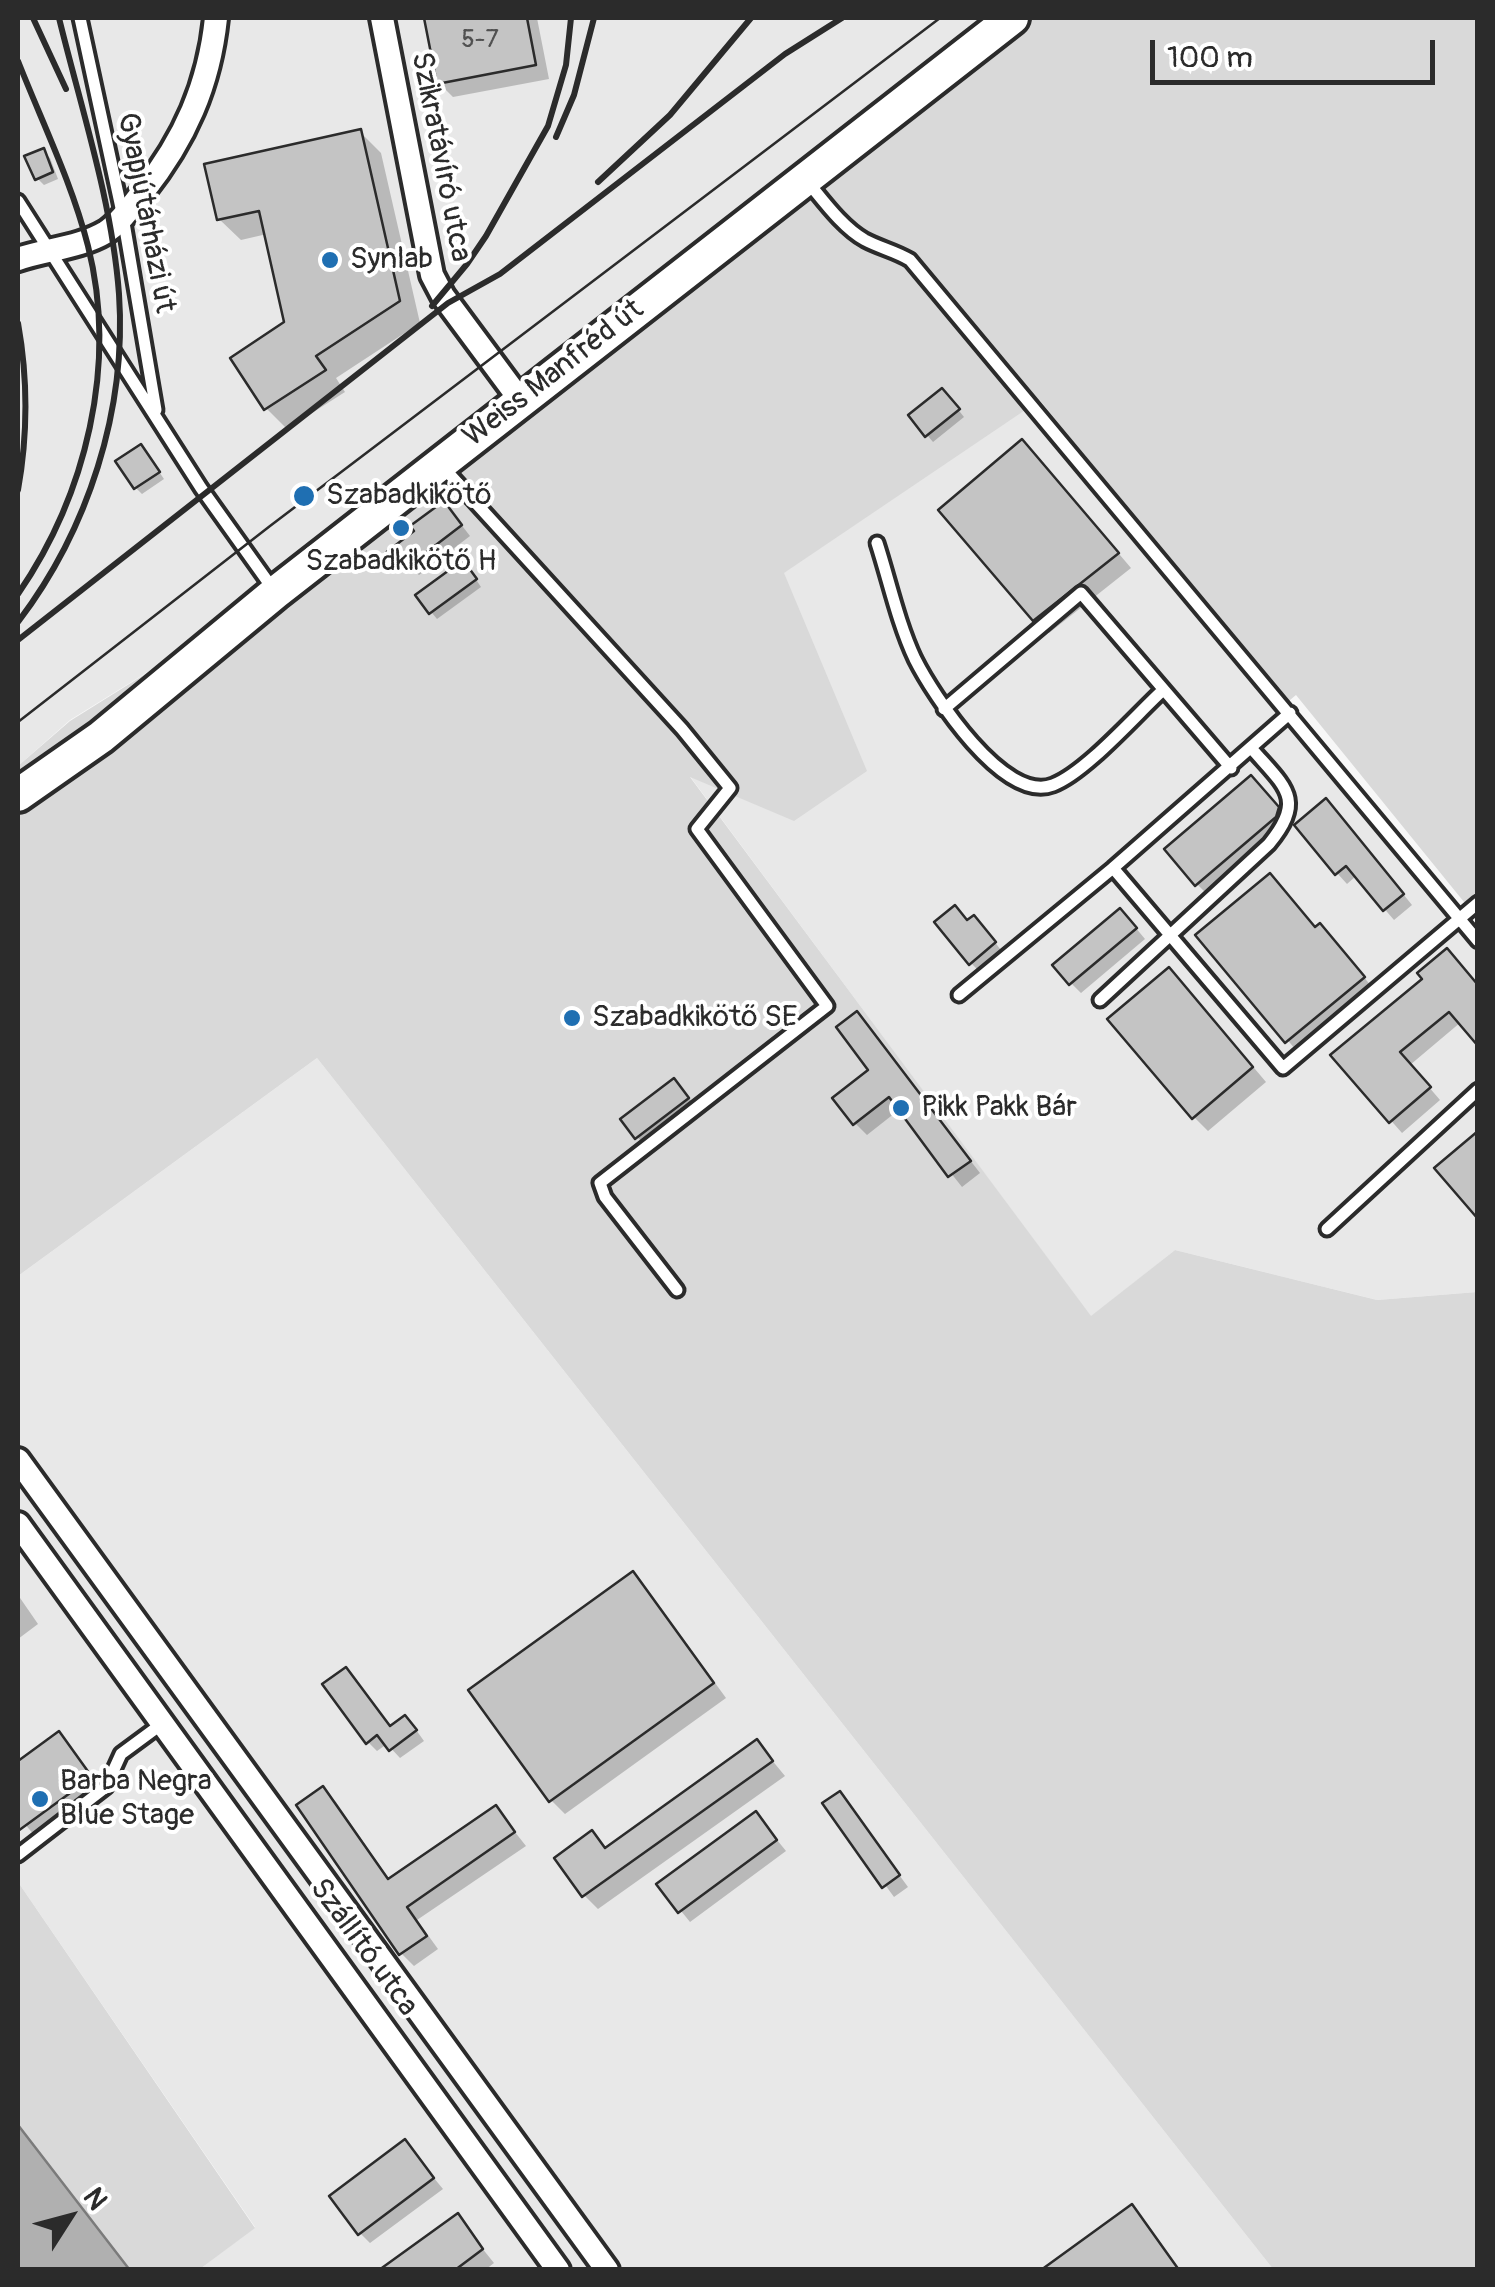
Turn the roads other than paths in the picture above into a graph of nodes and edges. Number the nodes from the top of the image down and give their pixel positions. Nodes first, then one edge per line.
1 (216, 18) edge
2 (382, 18) edge
3 (1012, 18) edge
4 (84, 21) edge
5 (804, 178) junction
6 (18, 201) edge
7 (122, 218) junction
8 (50, 251) junction
9 (18, 259) edge
10 (521, 401) junction
11 (157, 419) junction
12 (441, 463) junction
13 (877, 543) dead end
14 (275, 592) junction
15 (1162, 691) junction
16 (944, 709) junction
17 (1290, 713) junction
18 (101, 737) junction
19 (1252, 749) junction
20 (1231, 768) junction
21 (18, 795) edge
22 (18, 821) edge
23 (1114, 868) junction
24 (1478, 904) edge
25 (1459, 918) junction
26 (1171, 936) junction
27 (1478, 941) edge
28 (959, 996) dead end
29 (1100, 1000) dead end
30 (1478, 1090) edge
31 (1327, 1229) dead end
32 (677, 1290) dead end
33 (18, 1460) edge
34 (18, 1524) edge
35 (98, 1568) junction
36 (66, 1590) junction
37 (163, 1723) junction
38 (268, 1801) junction
39 (237, 1824) junction
40 (18, 1854) edge
41 (473, 2082) junction
42 (441, 2107) junction
43 (558, 2270) edge
44 (607, 2270) edge

1 - 7 street
2 - 10 street, Szikratávíró utca
3 - 5 main road, Weiss Manfréd út
4 - 7 lane, Gyapjútárházi út
5 - 10 main road, Weiss Manfréd út
5 - 17 lane
6 - 8 lane
7 - 8 street
7 - 11 lane, Gyapjútárházi út
8 - 9 street
8 - 11 lane
10 - 12 main road, Weiss Manfréd út
11 - 14 lane
12 - 14 main road, Weiss Manfréd út
12 - 32 lane
13 - 16 lane
14 - 18 main road, Weiss Manfréd út
15 - 16 lane
15 - 16 lane
15 - 20 lane
17 - 19 lane
17 - 25 lane
18 - 21 main road, Weiss Manfréd út
18 - 22 main road, Weiss Manfréd út
19 - 20 lane
19 - 26 lane
20 - 23 lane
23 - 26 lane
23 - 28 lane
24 - 25 lane
25 - 26 lane
25 - 27 lane
26 - 29 lane
30 - 31 lane
33 - 35 street, Szállító utca
34 - 36 street, Szállító utca
35 - 36 street
35 - 38 street, Szállító utca
36 - 37 street, Szállító utca
37 - 39 street, Szállító utca
37 - 40 lane
38 - 39 street
38 - 41 street, Szállító utca
39 - 42 street, Szállító utca
41 - 42 street
41 - 44 street, Szállító utca
42 - 43 street, Szállító utca

